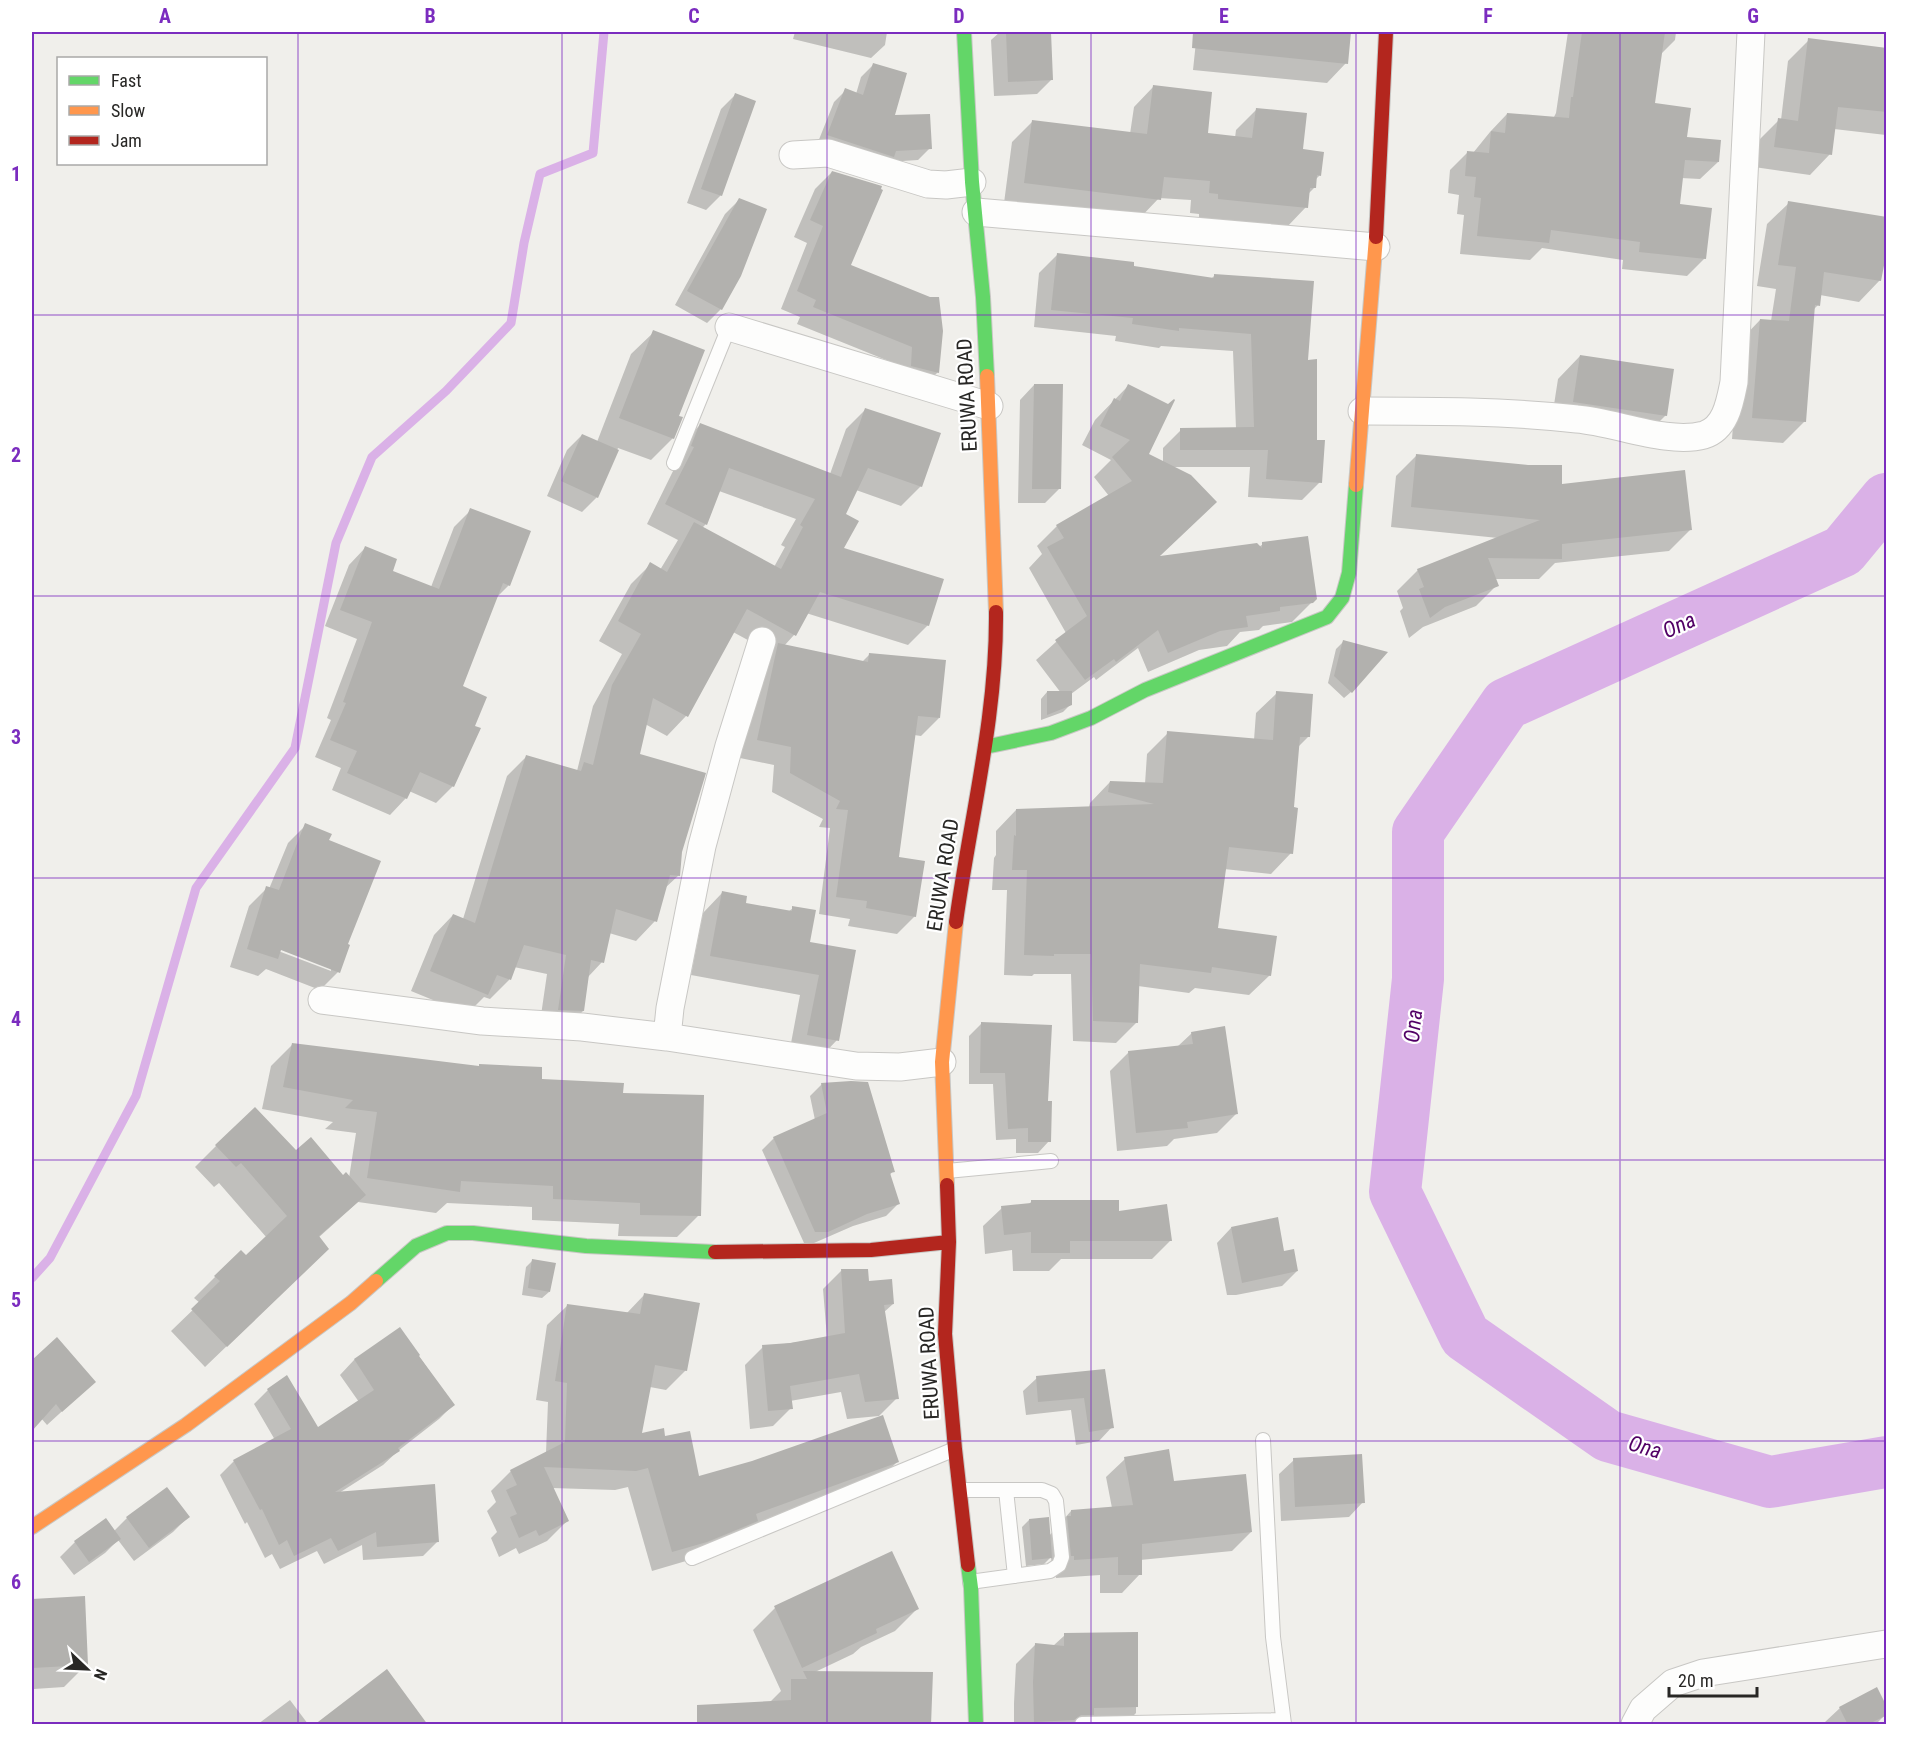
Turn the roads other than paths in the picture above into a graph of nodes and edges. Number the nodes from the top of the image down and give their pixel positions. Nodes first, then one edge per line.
1 (964, 32) edge
2 (1386, 32) edge
3 (1751, 32) edge
4 (793, 154) dead end
5 (972, 182) junction
6 (976, 212) junction
7 (1376, 247) junction
8 (729, 327) joint
9 (989, 406) junction
10 (1362, 411) junction
11 (674, 463) dead end
12 (762, 641) dead end
13 (985, 747) junction
14 (322, 1000) dead end
15 (667, 1037) junction
16 (942, 1062) junction
17 (1051, 1161) dead end
18 (946, 1171) junction
19 (949, 1242) junction
20 (1263, 1440) dead end
21 (955, 1449) junction
22 (960, 1490) junction
23 (1006, 1490) junction
24 (32, 1527) edge
25 (692, 1557) dead end
26 (1015, 1576) junction
27 (970, 1582) junction
28 (1887, 1644) edge
29 (1284, 1722) edge
30 (976, 1725) edge
31 (1082, 1725) edge
32 (1635, 1725) edge

1 - 5 street, ERUWA ROAD
2 - 7 street
3 - 10 street
4 - 5 street
5 - 6 street, ERUWA ROAD
6 - 7 street
6 - 9 street, ERUWA ROAD
7 - 10 street
8 - 9 street
8 - 11 lane
9 - 13 street, ERUWA ROAD
10 - 13 street
12 - 15 street
13 - 16 street, ERUWA ROAD
14 - 15 street
15 - 16 street
16 - 18 street, ERUWA ROAD
17 - 18 lane
18 - 19 street, ERUWA ROAD
19 - 21 street, ERUWA ROAD
19 - 24 street
20 - 29 lane
21 - 22 street, ERUWA ROAD
21 - 25 lane
22 - 23 lane
22 - 27 street, ERUWA ROAD
23 - 26 lane
23 - 26 lane
26 - 27 lane
27 - 30 street, ERUWA ROAD
28 - 32 street
29 - 31 lane

